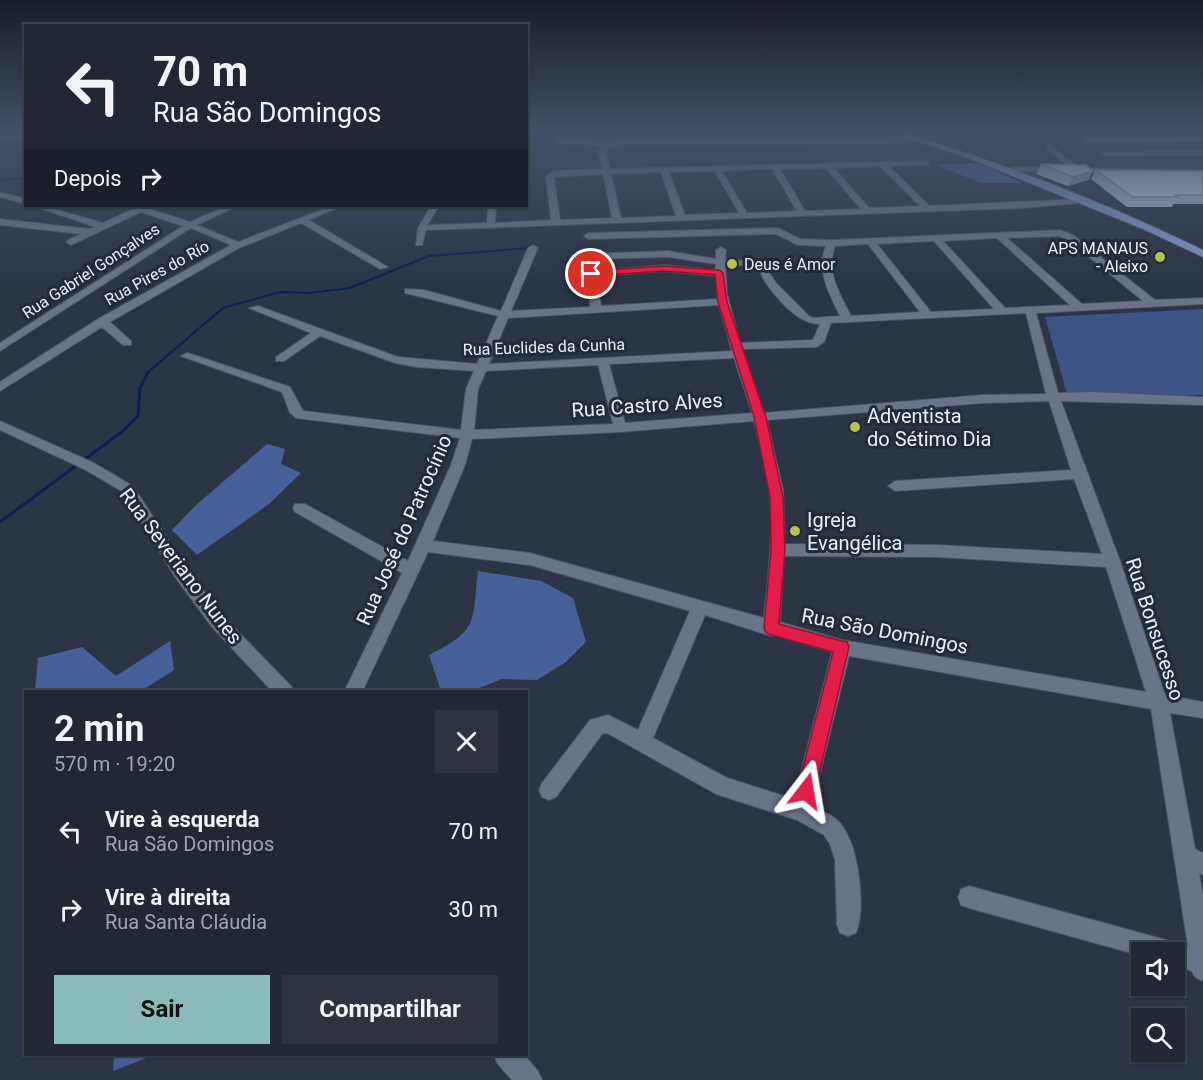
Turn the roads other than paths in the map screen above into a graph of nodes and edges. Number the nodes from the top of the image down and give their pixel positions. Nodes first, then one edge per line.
1 (551, 182) edge
2 (610, 182) edge
3 (668, 182) edge
4 (725, 182) edge
5 (784, 182) edge
6 (843, 182) edge
7 (900, 182) edge
8 (1035, 182) edge
9 (1044, 182) edge
10 (0, 194) edge
11 (24, 201) edge
12 (1080, 201) junction
13 (40, 207) edge
14 (138, 207) edge
15 (143, 207) edge
16 (231, 207) edge
17 (336, 207) edge
18 (434, 207) edge
19 (492, 207) edge
20 (927, 209) junction
21 (867, 211) junction
22 (802, 213) junction
23 (744, 215) junction
24 (681, 217) junction
25 (303, 220) junction
26 (618, 220) junction
27 (586, 221) junction
28 (0, 222) edge
29 (556, 222) junction
30 (190, 225) junction
31 (491, 225) junction
32 (103, 226) junction
33 (422, 228) junction
34 (90, 232) junction
35 (998, 235) junction
36 (588, 236) junction
37 (935, 237) junction
38 (869, 240) junction
39 (71, 242) dead end
40 (809, 242) junction
41 (419, 243) dead end
42 (832, 243) junction
43 (238, 245) junction
44 (533, 248) dead end
45 (1203, 249) edge
46 (1203, 254) edge
47 (826, 255) junction
48 (589, 256) junction
49 (720, 262) junction
50 (383, 267) dead end
51 (591, 274) junction
52 (409, 291) dead end
53 (1203, 301) edge
54 (722, 302) junction
55 (1154, 305) junction
56 (254, 308) dead end
57 (1080, 308) junction
58 (596, 311) junction
59 (1003, 312) junction
60 (1031, 312) junction
61 (505, 315) junction
62 (928, 315) junction
63 (847, 319) junction
64 (102, 321) junction
65 (827, 321) junction
66 (320, 331) junction
67 (128, 343) dead end
68 (0, 348) edge
69 (737, 350) junction
70 (187, 356) dead end
71 (280, 359) dead end
72 (603, 362) junction
73 (480, 368) junction
74 (0, 387) edge
75 (1053, 396) junction
76 (1203, 400) edge
77 (760, 417) junction
78 (0, 425) edge
79 (620, 428) junction
80 (467, 435) junction
81 (1079, 474) junction
82 (895, 486) dead end
83 (300, 508) dead end
84 (423, 546) junction
85 (778, 550) junction
86 (1112, 561) junction
87 (411, 570) junction
88 (700, 607) junction
89 (771, 628) junction
90 (842, 647) junction
91 (283, 690) edge
92 (354, 690) edge
93 (1159, 704) junction
94 (1203, 710) edge
95 (642, 742) junction
96 (549, 790) dead end
97 (801, 811) junction
98 (1195, 860) edge
99 (969, 897) dead end
100 (848, 925) dead end
101 (1132, 942) edge
102 (1185, 959) edge
103 (1202, 966) edge
104 (508, 1056) edge
105 (529, 1080) edge

1 - 29 street
2 - 26 street
3 - 24 street
4 - 23 street
5 - 22 street
6 - 21 street
7 - 20 street
8 - 12 main road
9 - 45 main road
10 - 11 street
12 - 20 street
12 - 46 main road
13 - 32 street
14 - 32 street
15 - 30 street
16 - 30 street, Rua Gabriel Gonçalves
17 - 25 street, Rua Pires do Río
18 - 33 street
19 - 31 street
20 - 21 street
21 - 22 street
22 - 23 street
23 - 24 street
24 - 26 street
25 - 43 street, Rua Pires do Río
25 - 50 street
26 - 27 street
27 - 29 street
27 - 36 street
28 - 34 street
29 - 31 street
30 - 43 street
30 - 68 street, Rua Gabriel Gonçalves
31 - 33 street
32 - 34 street
33 - 41 street
34 - 39 street
35 - 37 street
35 - 55 street
35 - 57 street
36 - 40 street
36 - 48 street
37 - 38 street
37 - 59 street
38 - 42 street
38 - 62 street
40 - 42 street
40 - 47 street
42 - 47 street
43 - 64 street, Rua Pires do Río
44 - 61 street, Rua José do Patrocínio
47 - 63 street
48 - 49 street
48 - 51 street
49 - 51 street
49 - 54 street
49 - 65 street
51 - 58 street
52 - 61 street
53 - 55 street
54 - 58 street
54 - 69 street
55 - 57 street
56 - 66 street, Rua Euclides da Cunha
57 - 60 street
58 - 61 street
59 - 60 street
59 - 62 street
60 - 75 street, Rua Bonsucesso
61 - 73 street, Rua José do Patrocínio
62 - 63 street
63 - 65 street
64 - 67 street
64 - 74 street, Rua Pires do Río
65 - 69 street, Rua Euclides da Cunha
66 - 71 street
66 - 73 street, Rua Euclides da Cunha
69 - 72 street, Rua Euclides da Cunha
69 - 77 street
70 - 80 street, Rua Castro Alves
72 - 73 street, Rua Euclides da Cunha
72 - 79 street
73 - 80 street, Rua José do Patrocínio
75 - 76 street, Rua Castro Alves
75 - 77 street, Rua Castro Alves
75 - 81 street, Rua Bonsucesso
77 - 79 street, Rua Castro Alves
77 - 85 street
78 - 91 street, Rua Severiano Nunes
79 - 80 street, Rua Castro Alves
80 - 84 street, Rua José do Patrocínio
81 - 82 street
81 - 86 street, Rua Bonsucesso
83 - 87 street
84 - 87 street, Rua José do Patrocínio
84 - 88 street, Rua São Domingos
85 - 86 street
85 - 89 street
86 - 93 street, Rua Bonsucesso
87 - 92 street, Rua José do Patrocínio
88 - 89 street, Rua São Domingos
88 - 95 street
89 - 90 street, Rua São Domingos
90 - 93 street, Rua São Domingos
90 - 97 street
93 - 94 street, Rua São Domingos
93 - 98 street, Rua Bonsucesso
95 - 96 street
95 - 97 street
97 - 100 street
98 - 103 street, Rua Bonsucesso
99 - 101 street
102 - 103 street
104 - 105 street

